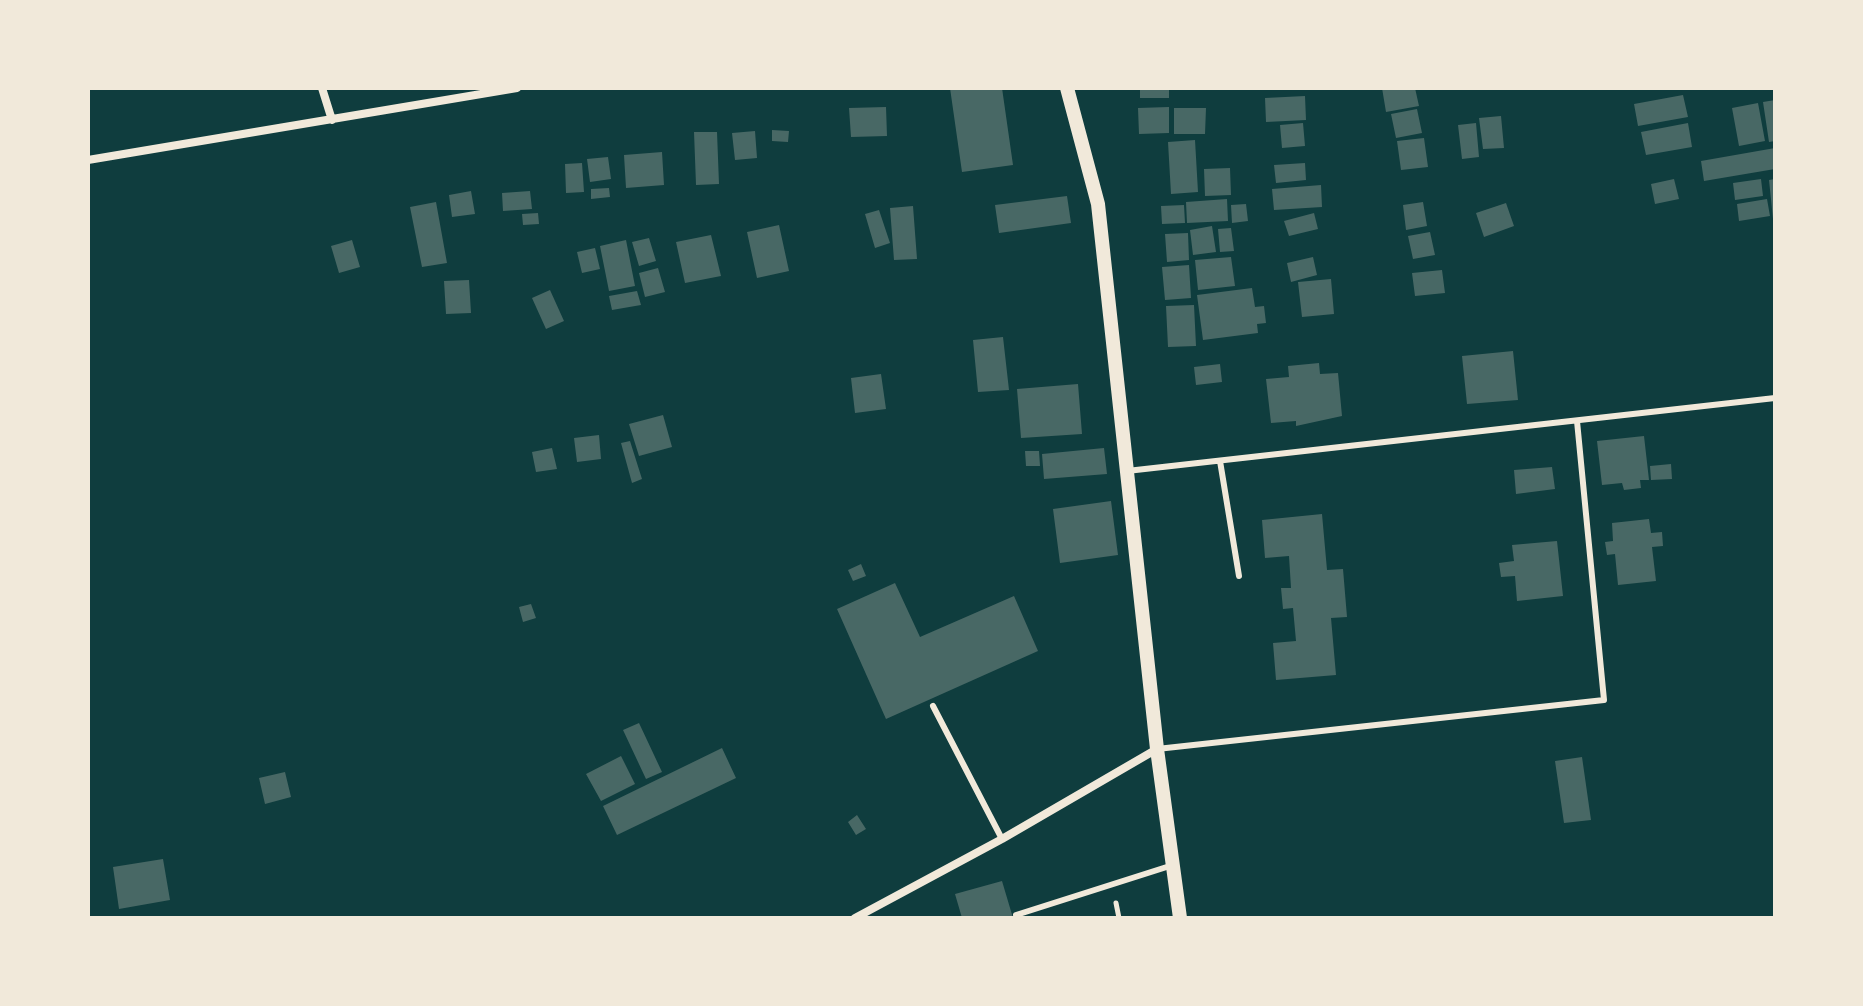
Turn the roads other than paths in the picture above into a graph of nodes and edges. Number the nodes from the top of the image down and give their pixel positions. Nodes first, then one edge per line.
1 (322, 88) edge
2 (517, 88) edge
3 (1067, 88) edge
4 (332, 120) junction
5 (88, 160) edge
6 (1775, 398) edge
7 (1577, 421) junction
8 (1220, 461) junction
9 (1127, 471) junction
10 (1239, 576) dead end
11 (933, 706) dead end
12 (1157, 749) junction
13 (1002, 839) junction
14 (1173, 865) junction
15 (1016, 915) dead end
16 (855, 918) edge
17 (1180, 918) edge

1 - 4 street
2 - 4 street
3 - 9 street
4 - 5 street
6 - 7 lane
7 - 8 lane
7 - 12 lane
8 - 9 lane
8 - 10 lane
9 - 12 street
11 - 13 lane
12 - 13 street
12 - 14 street
13 - 16 street
14 - 15 lane
14 - 17 street

